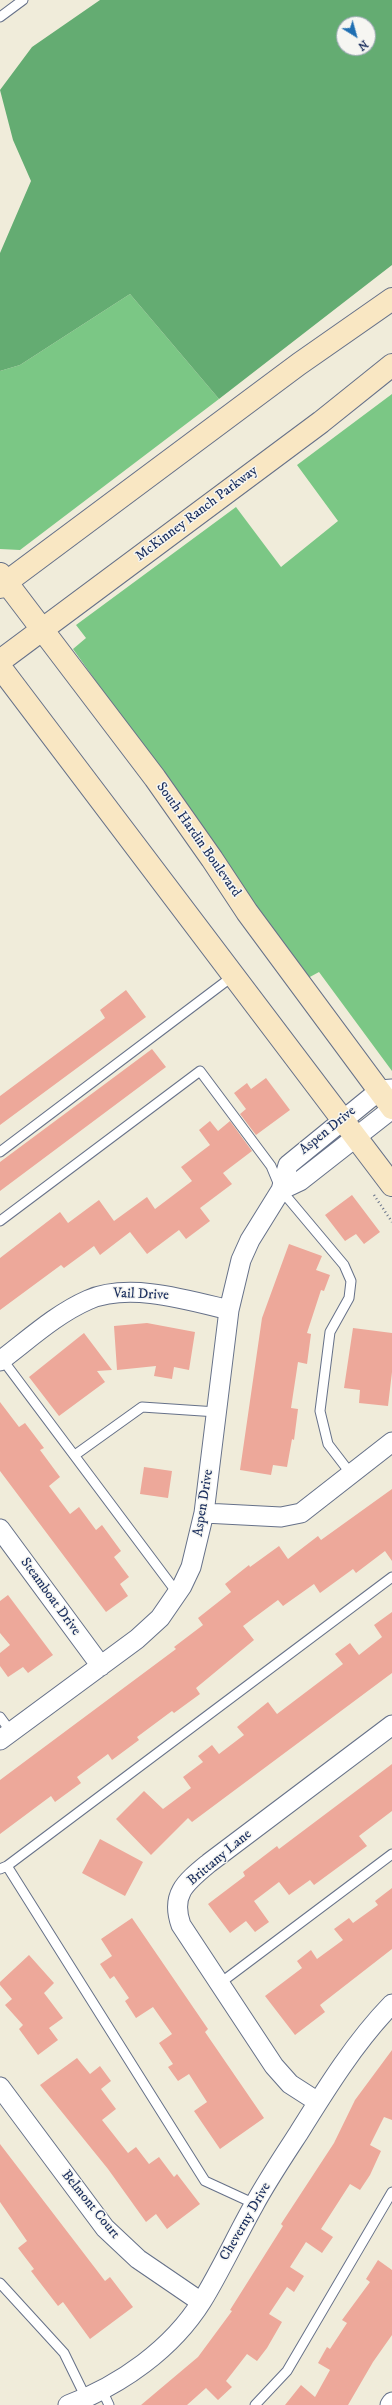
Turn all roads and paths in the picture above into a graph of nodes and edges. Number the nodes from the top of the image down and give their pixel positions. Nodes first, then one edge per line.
1 (23, 0) edge
2 (0, 17) edge
3 (392, 299) edge
4 (392, 365) edge
5 (2, 581) edge
6 (42, 630) junction
7 (0, 661) edge
8 (0, 667) edge
9 (234, 976) junction
10 (386, 1090) edge
11 (392, 1108) edge
12 (342, 1119) junction
13 (355, 1138) junction
14 (0, 1152) edge
15 (392, 1185) edge
16 (281, 1190) junction
17 (0, 1221) edge
18 (229, 1310) junction
19 (1, 1360) edge
20 (216, 1412) junction
21 (392, 1442) edge
22 (75, 1455) junction
23 (352, 1474) junction
24 (204, 1513) junction
25 (0, 1529) edge
26 (392, 1577) edge
27 (178, 1594) junction
28 (101, 1666) junction
29 (0, 1717) edge
30 (392, 1725) edge
31 (6, 1736) edge
32 (392, 1854) edge
33 (4, 1867) edge
34 (219, 1984) junction
35 (392, 2004) edge
36 (0, 2087) edge
37 (318, 2102) junction
38 (392, 2192) edge
39 (255, 2204) junction
40 (0, 2283) edge
41 (201, 2302) junction
42 (99, 2398) edge
43 (392, 2402) edge
44 (68, 2405) edge
45 (255, 2405) edge
46 (390, 2405) edge

1 - 2 lane
3 - 5 main road
4 - 6 main road, McKinney Ranch Parkway
5 - 6 main road, South Hardin Boulevard
6 - 7 main road, McKinney Ranch Parkway
6 - 10 main road, South Hardin Boulevard
8 - 9 main road
9 - 12 main road
9 - 14 lane
10 - 11 main road, South Hardin Boulevard
10 - 12 street, Aspen Drive
11 - 13 street, Aspen Drive
12 - 13 main road
12 - 16 street, Aspen Drive
13 - 15 main road
13 - 16 street, Aspen Drive
16 - 17 lane
16 - 18 street, Aspen Drive
16 - 23 lane
18 - 19 street, Vail Drive
18 - 20 street, Aspen Drive
19 - 22 lane
20 - 22 lane
20 - 24 street, Aspen Drive
21 - 23 street
22 - 27 lane
23 - 24 street
24 - 27 street, Aspen Drive
25 - 28 street, Steamboat Drive
26 - 33 lane
27 - 28 street, Aspen Drive
28 - 31 street, Aspen Drive
29 - 31 lane
30 - 34 street, Brittany Lane
32 - 34 lane
33 - 39 lane
34 - 37 street, Brittany Lane
35 - 37 street, Cheverny Drive
36 - 41 street, Belmont Court
37 - 39 street, Cheverny Drive
38 - 45 lane
39 - 41 street, Cheverny Drive
40 - 42 lane
41 - 42 street, Cheverny Drive
42 - 44 street, Cheverny Drive
43 - 46 street

